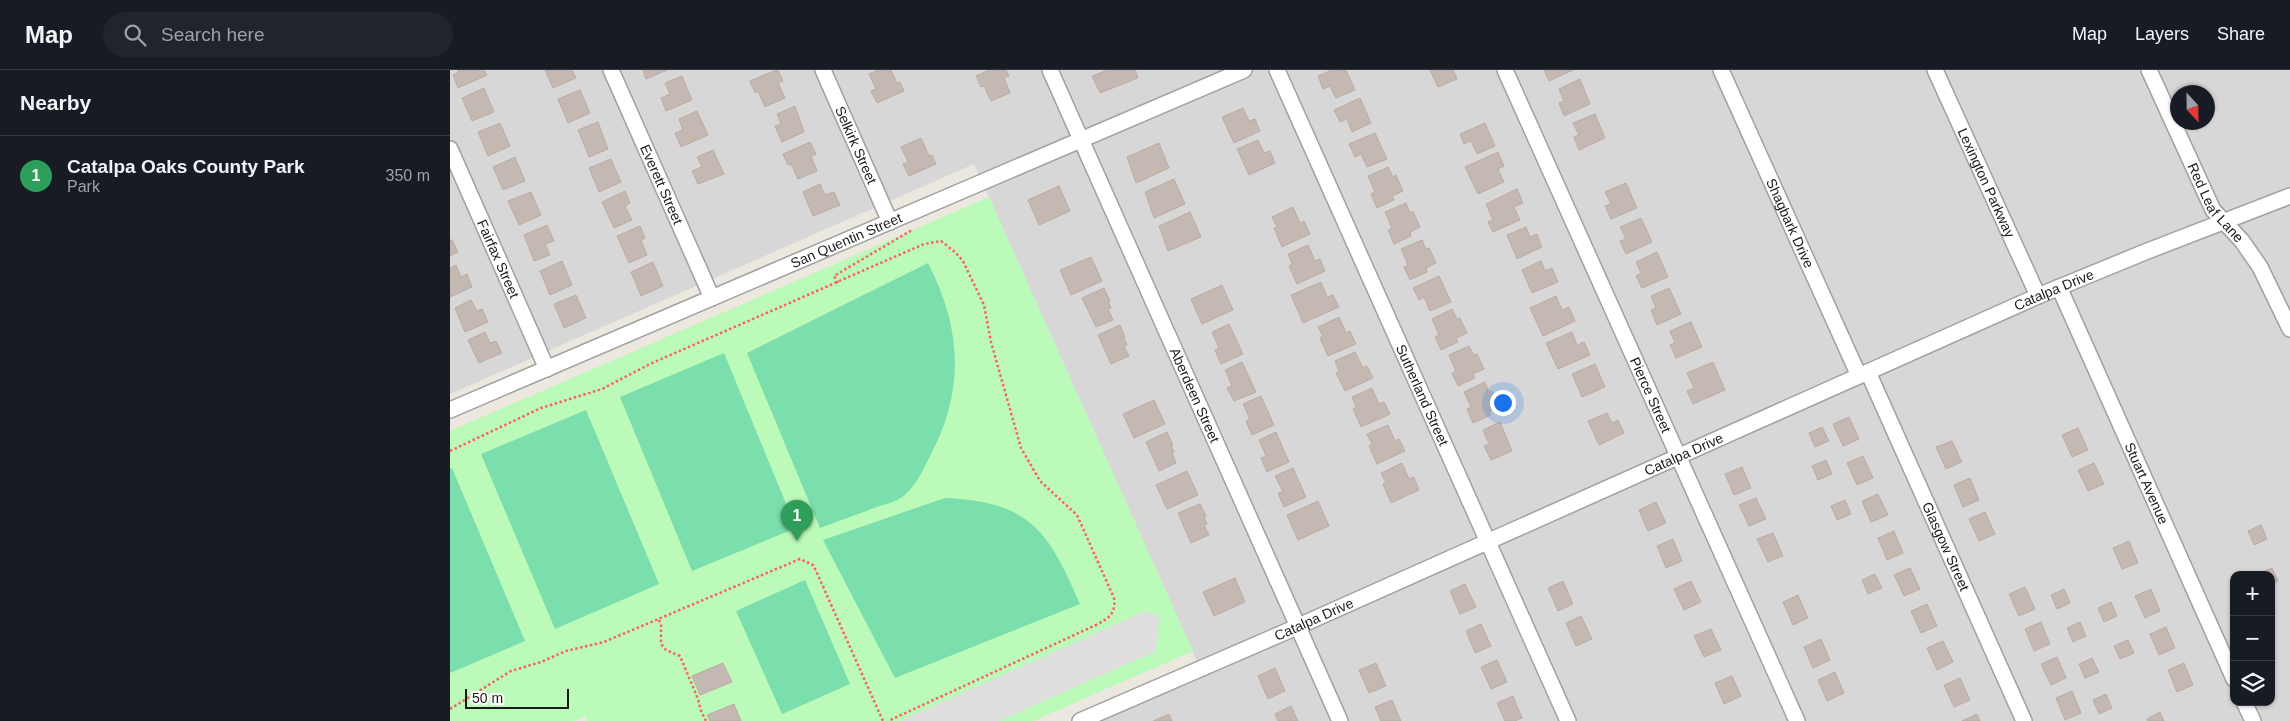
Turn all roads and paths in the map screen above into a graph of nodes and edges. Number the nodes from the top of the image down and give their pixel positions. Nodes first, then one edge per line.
1 (611, 70) edge
2 (822, 70) edge
3 (1050, 70) edge
4 (1244, 70) edge
5 (1277, 70) edge
6 (1505, 70) edge
7 (1721, 70) edge
8 (1935, 70) edge
9 (2150, 70) edge
10 (1082, 139) junction
11 (450, 149) edge
12 (2290, 196) edge
13 (890, 222) junction
14 (2223, 222) junction
15 (912, 230) dead end
16 (838, 283) junction
17 (2058, 287) junction
18 (2038, 296) junction
19 (712, 298) junction
20 (2290, 329) edge
21 (547, 368) junction
22 (1864, 374) junction
23 (450, 410) edge
24 (450, 451) edge
25 (1678, 457) junction
26 (1487, 541) junction
27 (658, 619) junction
28 (1297, 626) junction
29 (2230, 670) edge
30 (2246, 706) edge
31 (450, 709) edge
32 (1110, 715) edge
33 (706, 721) edge
34 (883, 721) edge
35 (888, 721) edge
36 (1080, 721) edge
37 (1340, 721) edge
38 (1568, 721) edge
39 (1796, 721) edge
40 (2024, 721) edge
41 (2253, 721) edge

1 - 19 street, Everett Street
2 - 13 street, Selkirk Street
3 - 10 street, Aberdeen Street
4 - 10 street, San Quentin Street
5 - 26 street, Sutherland Street
6 - 25 street, Pierce Street
7 - 22 street, Shagbark Drive
8 - 18 street, Lexington Parkway
9 - 14 street, Red Leaf Lane
10 - 13 street, San Quentin Street
10 - 28 street, Aberdeen Street
11 - 21 street, Fairfax Street
12 - 14 street, Catalpa Drive
13 - 19 street, San Quentin Street
14 - 17 street, Catalpa Drive
14 - 20 street, Red Leaf Lane
15 - 16 path
16 - 24 path
16 - 35 path
17 - 18 street, Catalpa Drive
17 - 29 street, Stuart Avenue
18 - 22 street, Catalpa Drive
19 - 21 street, San Quentin Street
21 - 23 street, San Quentin Street
22 - 25 street, Catalpa Drive
22 - 40 street, Glasgow Street
25 - 26 street, Catalpa Drive
25 - 39 street, Pierce Street
26 - 28 street, Catalpa Drive
26 - 38 street, Sutherland Street
27 - 31 path
27 - 33 path
27 - 34 path
28 - 32 street, Catalpa Drive
28 - 37 street, Aberdeen Street
30 - 41 street
32 - 36 street, Catalpa Drive

